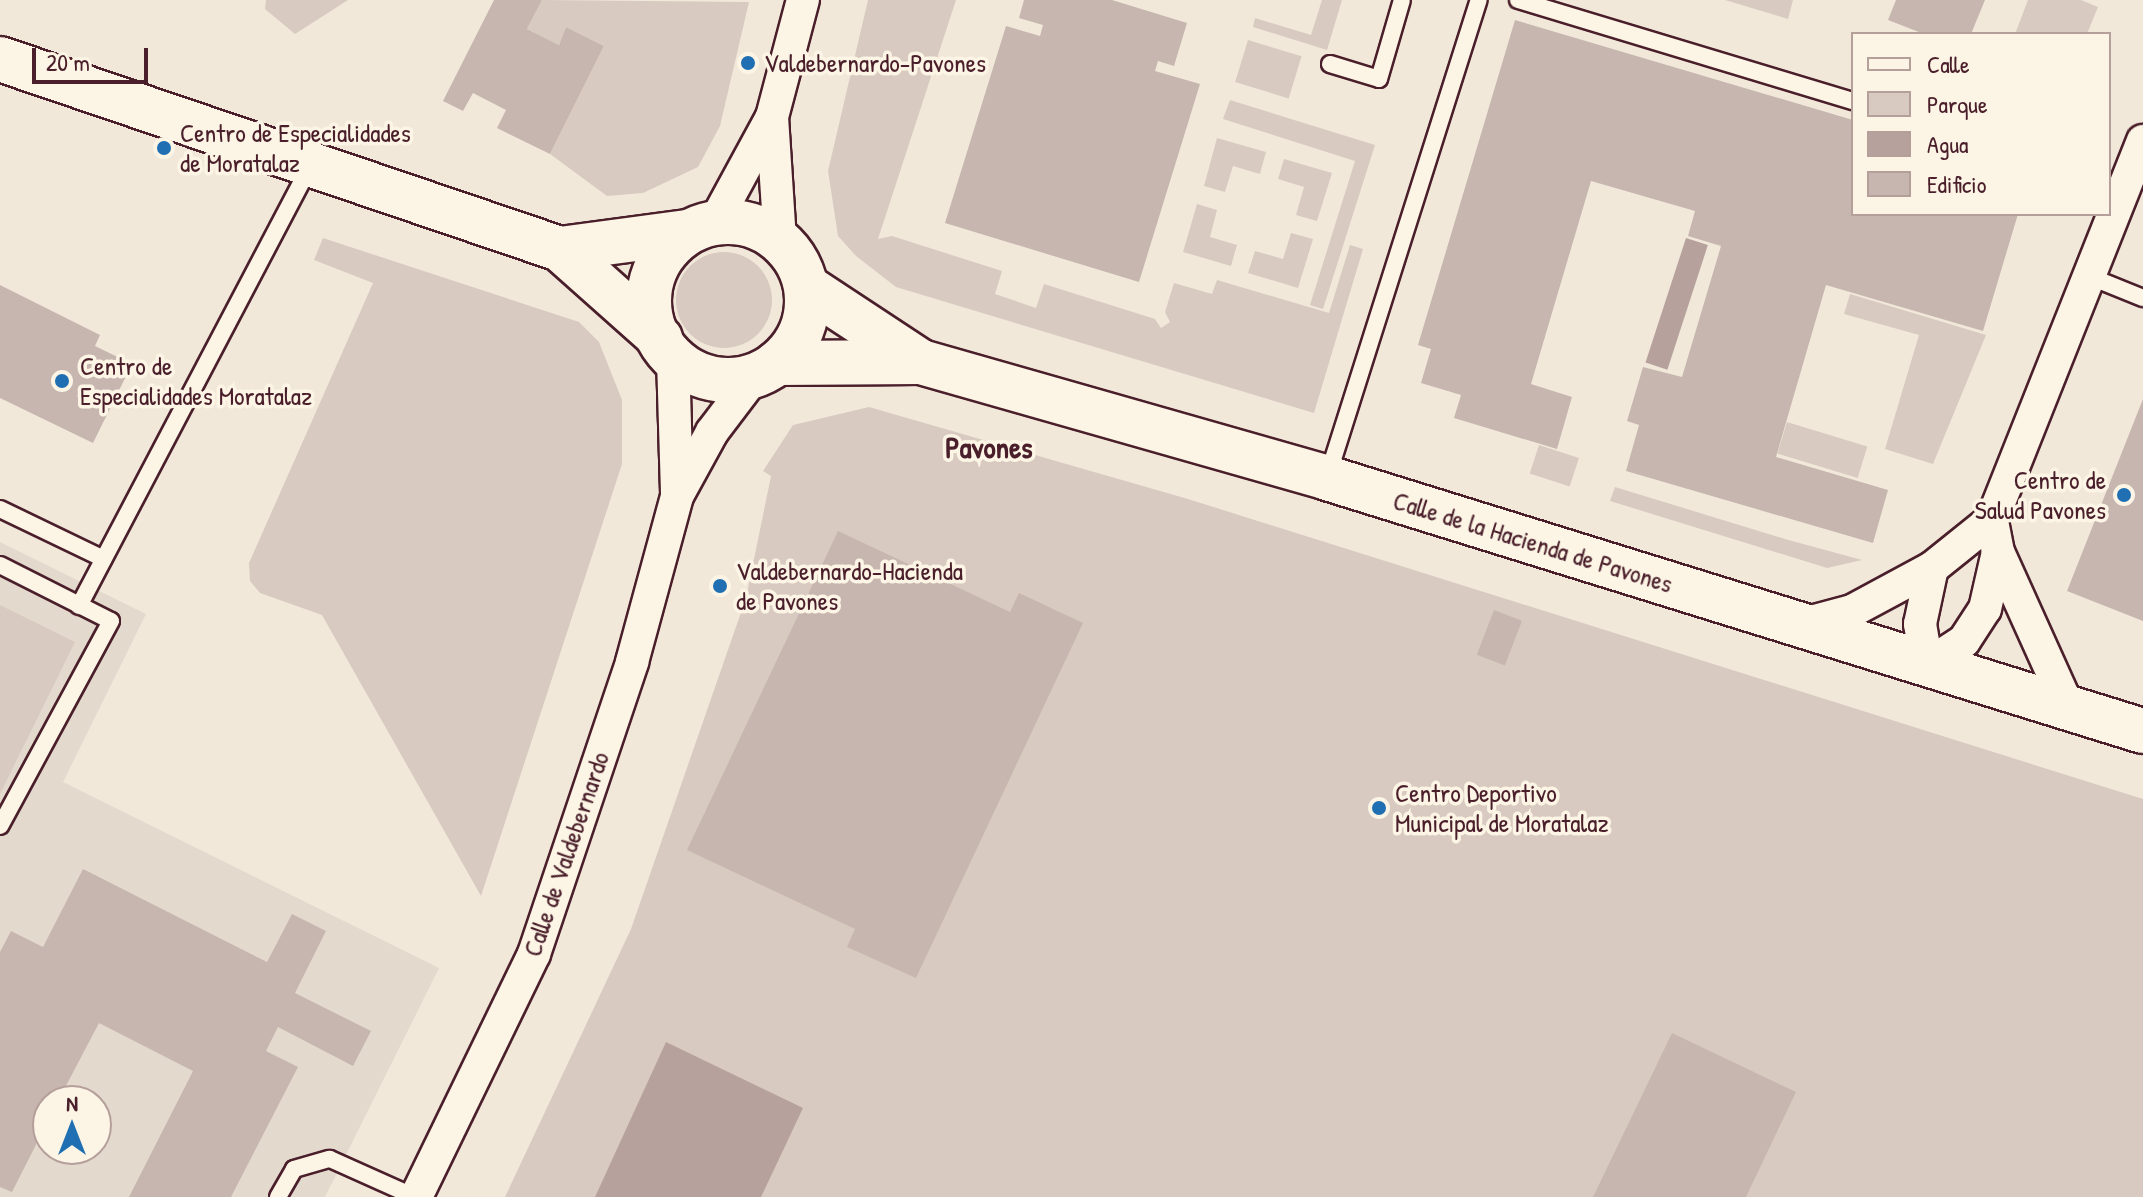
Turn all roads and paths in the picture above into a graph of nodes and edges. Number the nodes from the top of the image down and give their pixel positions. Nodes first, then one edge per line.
1 (803, 0) edge
2 (1402, 0) edge
3 (1479, 0) edge
4 (1518, 0) edge
5 (0, 59) edge
6 (1330, 64) dead end
7 (1851, 100) edge
8 (772, 117) junction
9 (2143, 141) edge
10 (308, 169) junction
11 (2117, 182) edge
12 (2111, 204) edge
13 (2108, 216) edge
14 (701, 227) junction
15 (780, 241) junction
16 (560, 249) junction
17 (2091, 277) junction
18 (807, 287) junction
19 (2143, 298) edge
20 (666, 348) junction
21 (921, 362) junction
22 (767, 368) junction
23 (1327, 478) junction
24 (677, 496) junction
25 (0, 509) edge
26 (1992, 520) junction
27 (1998, 552) junction
28 (104, 559) junction
29 (0, 565) edge
30 (1932, 568) junction
31 (79, 606) junction
32 (1793, 627) junction
33 (1927, 665) junction
34 (2069, 709) junction
35 (2143, 731) edge
36 (0, 826) edge
37 (278, 1197) edge
38 (415, 1197) edge

1 - 8 street
2 - 6 lane
3 - 23 lane
4 - 7 lane
5 - 10 street
8 - 14 street
8 - 15 street
9 - 11 street
10 - 16 street
10 - 28 lane
11 - 12 street
13 - 17 street
14 - 15 street
14 - 16 street
14 - 20 street
15 - 18 street
16 - 20 street
17 - 19 lane
17 - 26 street
18 - 21 street, Calle de la Hacienda de Pavones
18 - 22 street
20 - 22 street
20 - 24 street, Calle de Valdebernardo
21 - 22 street, Calle de la Hacienda de Pavones
21 - 23 street, Calle de la Hacienda de Pavones
22 - 24 street, Calle de Valdebernardo
23 - 32 street, Calle de la Hacienda de Pavones
24 - 38 street, Calle de Valdebernardo
25 - 28 lane
26 - 27 street
26 - 30 street
27 - 33 street
27 - 34 street
28 - 31 lane
29 - 31 lane
30 - 32 street
30 - 33 street
31 - 36 lane
32 - 33 street, Calle de la Hacienda de Pavones
33 - 34 street, Calle de la Hacienda de Pavones
34 - 35 street, Calle de la Hacienda de Pavones
37 - 38 lane

